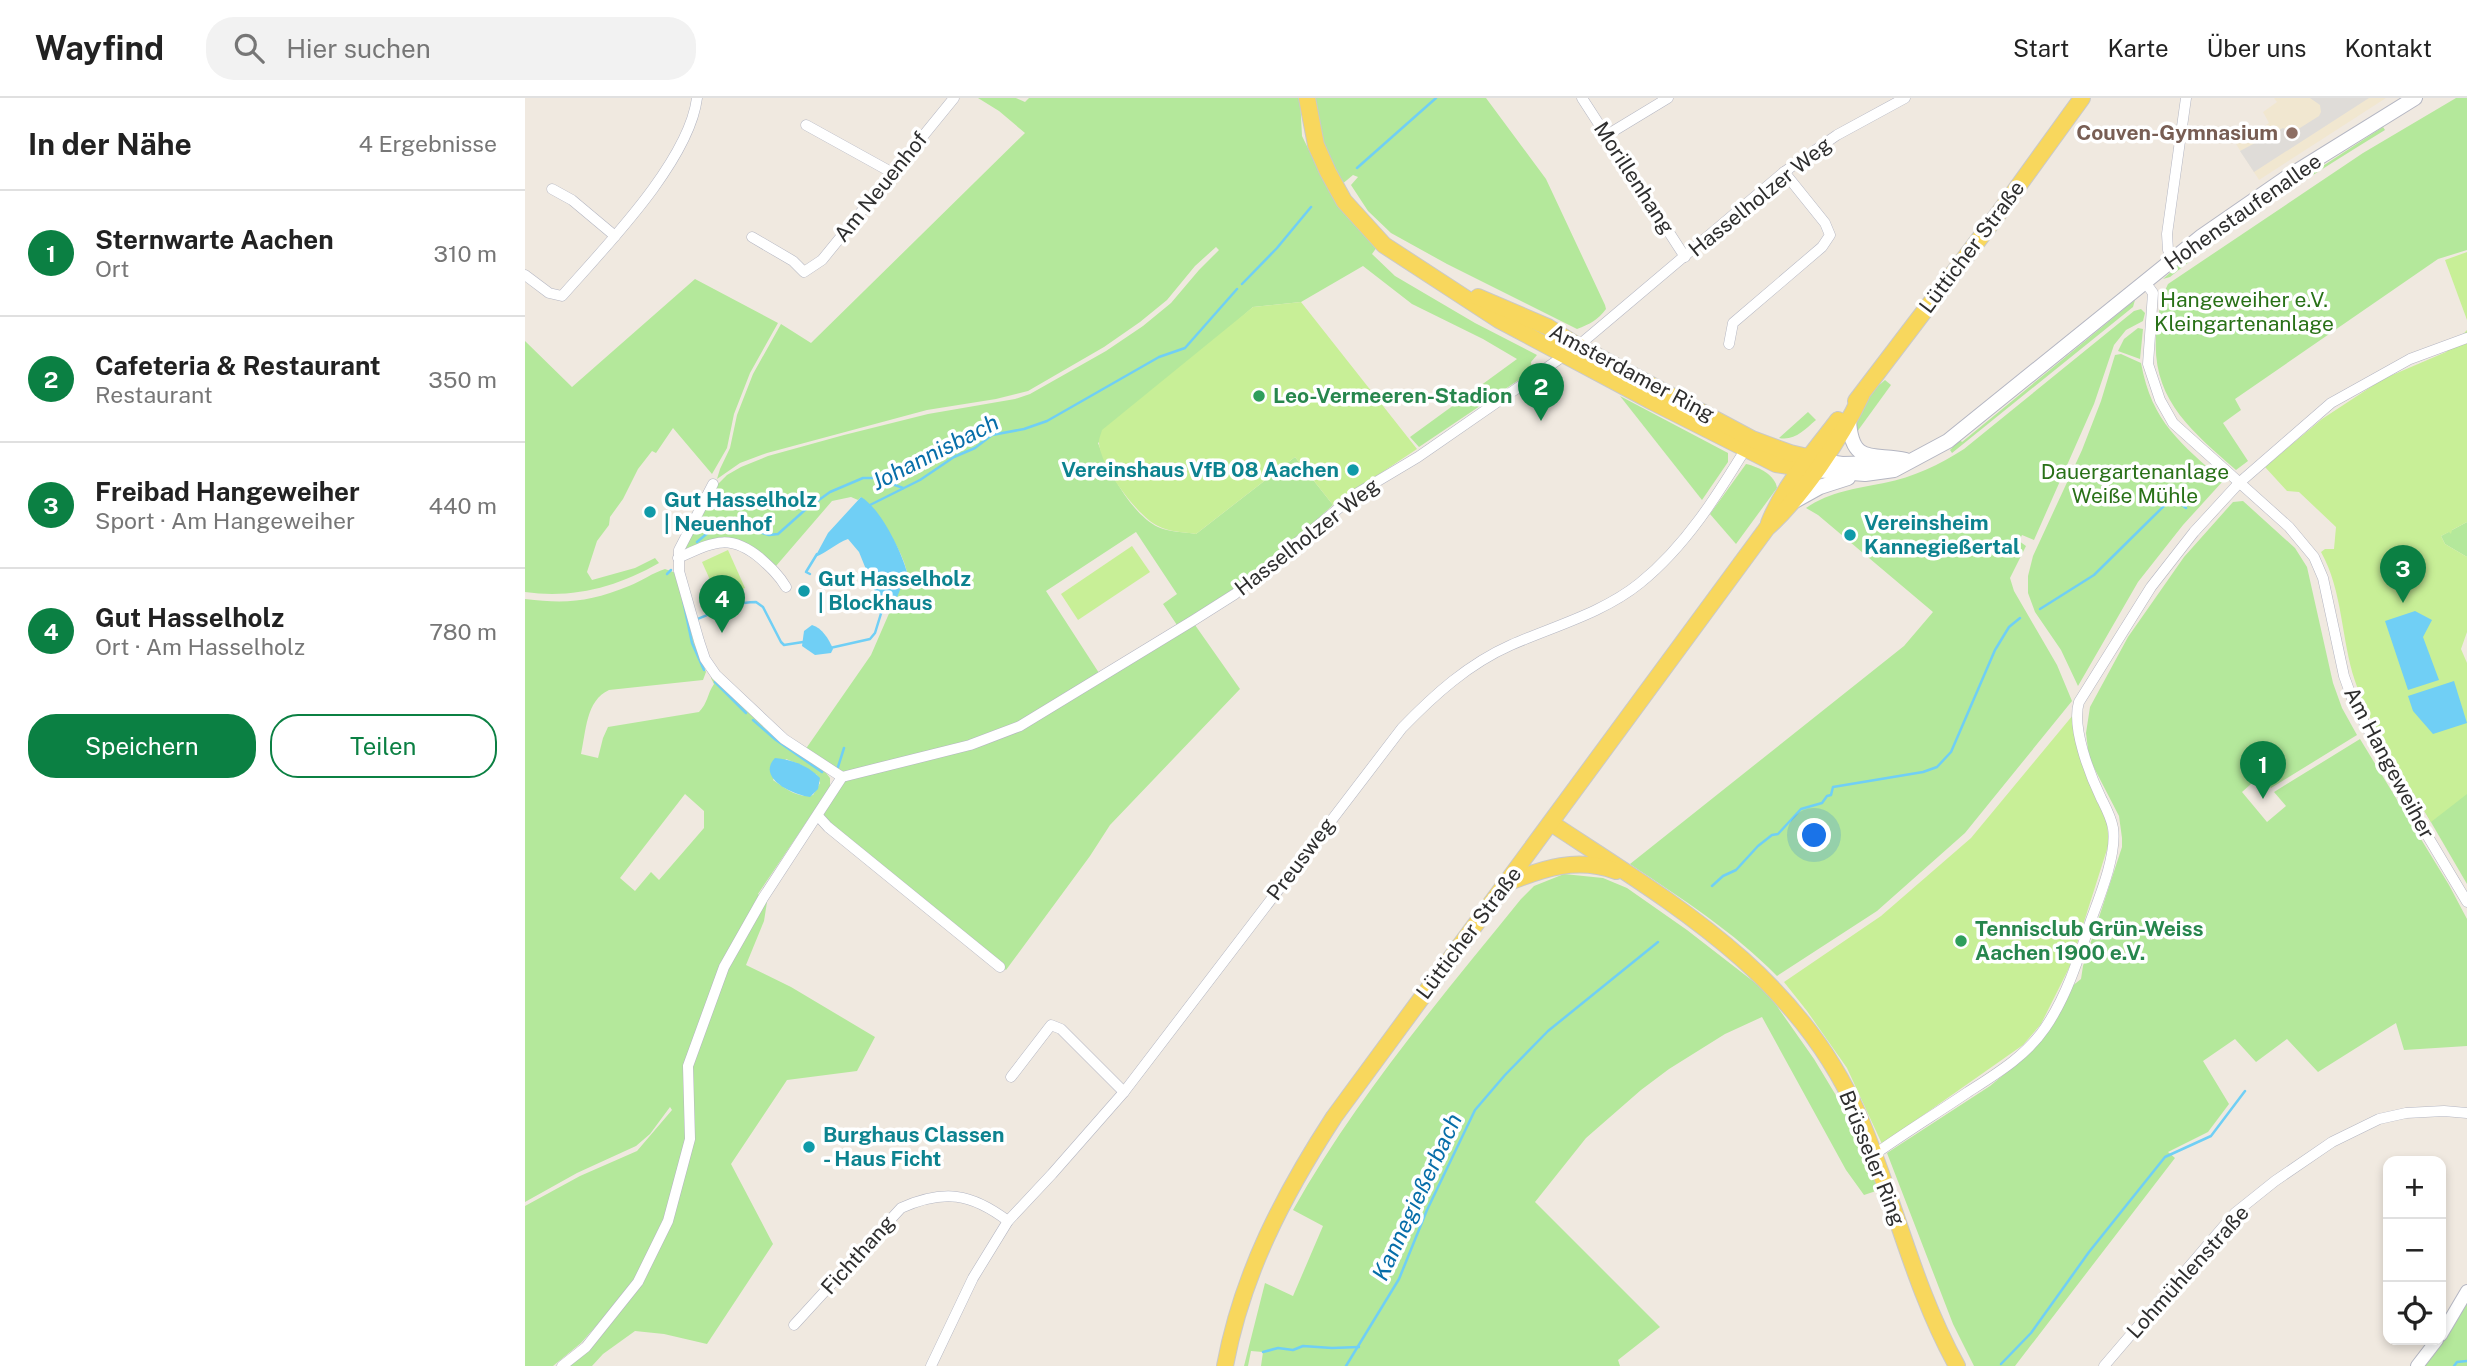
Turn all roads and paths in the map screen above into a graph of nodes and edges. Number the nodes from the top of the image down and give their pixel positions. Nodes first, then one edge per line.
1 (697, 98) edge
2 (954, 98) edge
3 (1307, 98) edge
4 (1581, 98) edge
5 (1668, 98) edge
6 (1905, 98) edge
7 (2082, 98) edge
8 (2186, 98) edge
9 (2415, 98) edge
10 (806, 125) dead end
11 (1607, 135) junction
12 (891, 172) junction
13 (1784, 172) junction
14 (552, 189) dead end
15 (615, 236) junction
16 (752, 237) dead end
17 (1685, 257) junction
18 (2173, 259) junction
19 (525, 275) edge
20 (2145, 282) junction
21 (2467, 338) edge
22 (1729, 344) dead end
23 (1571, 350) junction
24 (1861, 396) junction
25 (1849, 421) junction
26 (1749, 444) junction
27 (1907, 460) junction
28 (1812, 464) junction
29 (1865, 474) junction
30 (2239, 483) junction
31 (713, 484) dead end
32 (1792, 503) junction
33 (1767, 528) junction
34 (678, 558) junction
35 (786, 587) dead end
36 (842, 776) junction
37 (818, 816) junction
38 (1551, 823) junction
39 (1633, 877) junction
40 (1504, 884) junction
41 (2467, 902) edge
42 (1000, 967) dead end
43 (1011, 1077) dead end
44 (1123, 1092) junction
45 (2467, 1113) edge
46 (1875, 1154) junction
47 (1008, 1221) junction
48 (2467, 1291) edge
49 (794, 1325) dead end
50 (2446, 1327) edge
51 (2433, 1345) edge
52 (562, 1366) edge
53 (931, 1366) edge
54 (1225, 1366) edge
55 (1957, 1366) edge
56 (2105, 1366) edge
57 (2417, 1366) edge

1 - 15 street
2 - 12 street, Am Neuenhof
3 - 23 main road, Amsterdamer Ring
4 - 11 street, Morillenhang
5 - 11 street
6 - 13 street, Hasselholzer Weg
7 - 24 main road, Lütticher Straße
8 - 18 street
9 - 18 main road, Hohenstaufenallee
10 - 12 street
11 - 17 street, Morillenhang
12 - 16 street, Am Neuenhof
13 - 17 street, Hasselholzer Weg
13 - 22 street
14 - 15 street
15 - 19 street
17 - 23 street, Hasselholzer Weg
18 - 20 main road, Hohenstaufenallee
20 - 27 main road, Hohenstaufenallee
20 - 30 street, Am Hangeweiher
21 - 30 street
23 - 26 main road, Amsterdamer Ring
23 - 36 street, Hasselholzer Weg
24 - 25 main road, Lütticher Straße
24 - 28 main road, Lütticher Straße
25 - 27 main road
25 - 28 main road, Lütticher Straße
26 - 28 main road, Amsterdamer Ring
26 - 44 street, Preusweg
27 - 28 main road, Hohenstaufenallee
27 - 29 main road, Hohenstaufenallee
28 - 29 main road, Hohenstaufenallee
28 - 32 main road, Lütticher Straße
28 - 33 main road, Lütticher Straße
29 - 32 main road
30 - 41 street, Am Hangeweiher
30 - 46 street
31 - 34 street
32 - 33 main road, Lütticher Straße
33 - 38 main road, Lütticher Straße
34 - 35 street
34 - 36 street
36 - 37 street
37 - 42 street
37 - 52 street
38 - 39 main road, Brüsseler Ring
38 - 40 main road, Lütticher Straße
39 - 40 main road
39 - 46 main road, Brüsseler Ring
40 - 54 main road, Lütticher Straße
43 - 44 street
44 - 47 street, Preusweg
45 - 56 street, Lohmühlenstraße
46 - 55 main road, Brüsseler Ring
47 - 49 street, Fichthang
47 - 53 street, Preusweg
48 - 50 street
51 - 57 street

